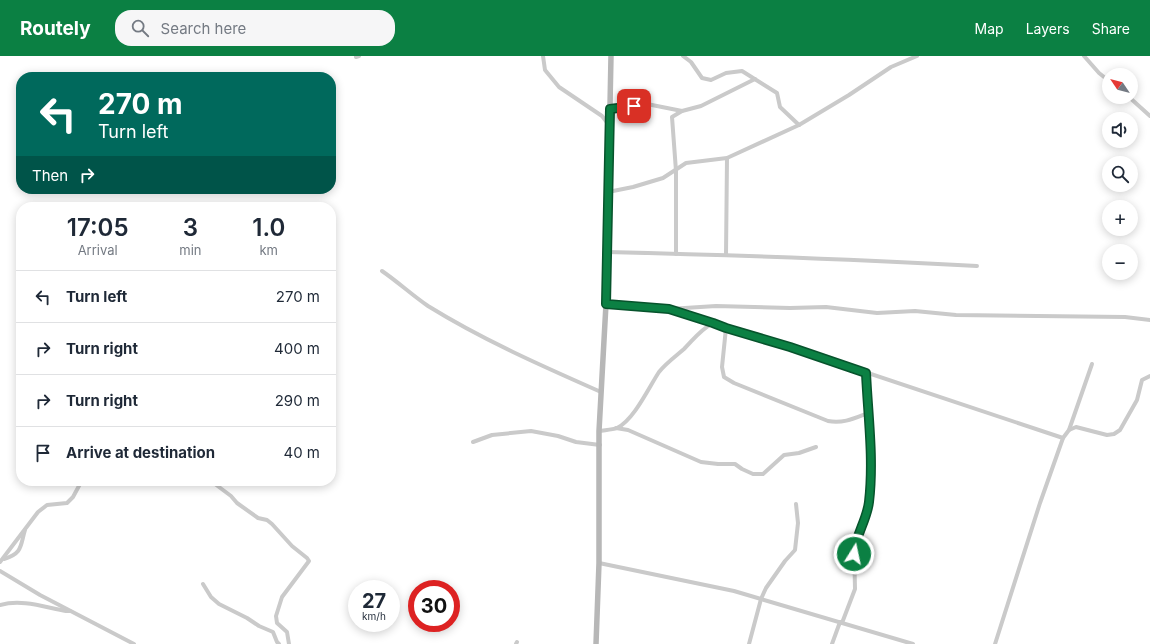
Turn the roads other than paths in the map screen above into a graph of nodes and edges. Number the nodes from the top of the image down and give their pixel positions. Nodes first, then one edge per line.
1 (544, 56) edge
2 (611, 56) edge
3 (683, 56) edge
4 (917, 56) edge
5 (1084, 56) edge
6 (1102, 75) edge
7 (755, 79) junction
8 (1137, 104) edge
9 (610, 109) junction
10 (682, 111) junction
11 (1150, 116) edge
12 (609, 125) junction
13 (799, 125) junction
14 (727, 158) junction
15 (676, 171) junction
16 (608, 192) junction
17 (607, 252) junction
18 (676, 254) junction
19 (726, 255) junction
20 (977, 266) dead end
21 (382, 271) dead end
22 (606, 304) junction
23 (669, 309) junction
24 (1150, 320) edge
25 (713, 323) junction
26 (726, 328) junction
27 (1092, 364) dead end
28 (866, 373) junction
29 (1150, 376) edge
30 (601, 392) junction
31 (868, 413) junction
32 (616, 428) junction
33 (1068, 430) junction
34 (599, 431) junction
35 (1063, 438) junction
36 (473, 442) dead end
37 (600, 445) junction
38 (816, 447) dead end
39 (79, 486) edge
40 (218, 486) edge
41 (796, 504) dead end
42 (26, 527) junction
43 (4, 559) junction
44 (0, 562) edge
45 (599, 563) junction
46 (0, 571) edge
47 (203, 584) dead end
48 (761, 599) junction
49 (0, 605) edge
50 (70, 611) junction
51 (841, 623) junction
52 (134, 644) edge
53 (279, 644) edge
54 (289, 644) edge
55 (596, 644) edge
56 (749, 644) edge
57 (832, 644) edge
58 (913, 644) edge
59 (995, 644) edge

1 - 12 street
2 - 9 main road
3 - 7 street
4 - 13 street
5 - 6 street
7 - 10 street
7 - 13 street
8 - 11 street
9 - 10 street
9 - 12 main road
10 - 15 street
12 - 16 main road
13 - 14 street
14 - 15 street
14 - 19 street
15 - 16 street
15 - 18 street
16 - 17 main road
17 - 18 street
17 - 22 main road
18 - 19 street
19 - 20 street
21 - 30 street
22 - 23 street
22 - 30 main road
23 - 24 street
23 - 25 street
25 - 26 street
25 - 32 street
26 - 28 street
26 - 31 street
27 - 33 street
28 - 31 street
28 - 35 street
29 - 33 street
30 - 34 main road
31 - 51 street
32 - 34 street
32 - 38 street
33 - 35 street
34 - 37 main road
35 - 59 street
36 - 37 street
37 - 45 main road
39 - 42 street
40 - 54 street
41 - 48 street
42 - 43 street
42 - 43 street
43 - 44 street
45 - 48 street
45 - 55 main road
46 - 50 street
47 - 53 street
48 - 51 street
48 - 56 street
49 - 50 street
50 - 52 street
51 - 57 street
51 - 58 street

